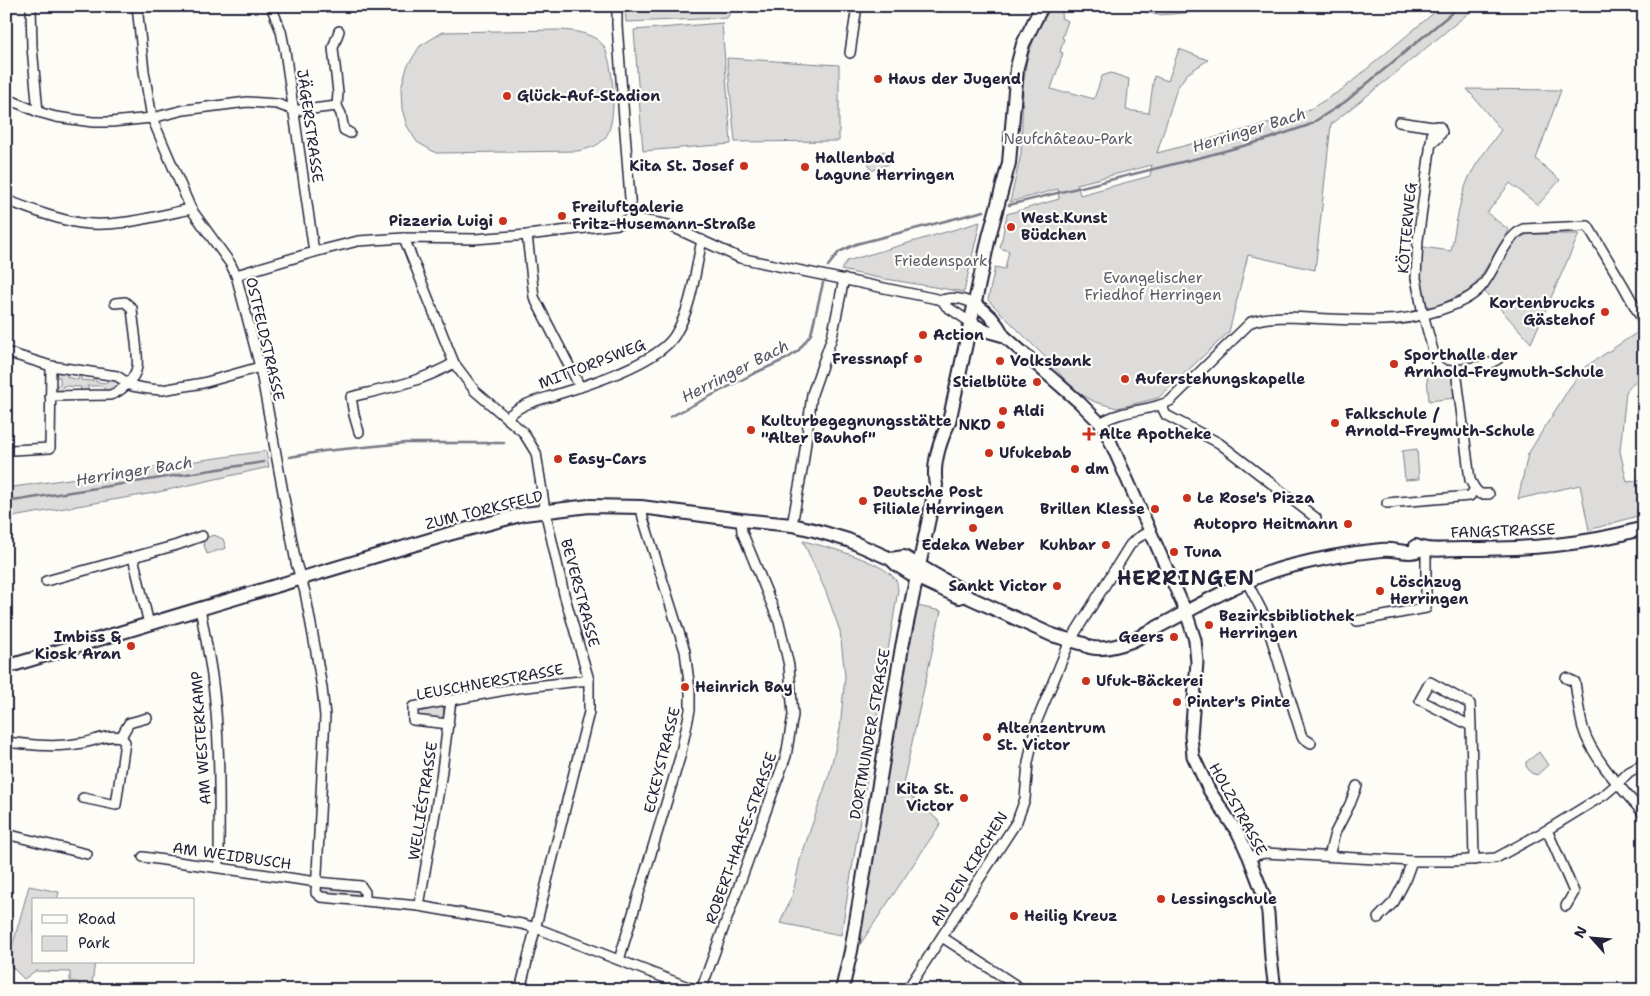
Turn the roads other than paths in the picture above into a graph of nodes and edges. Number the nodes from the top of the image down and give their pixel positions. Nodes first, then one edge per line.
1 (31, 6) edge
2 (137, 6) edge
3 (271, 6) edge
4 (617, 6) edge
5 (857, 6) edge
6 (1042, 6) edge
7 (339, 31) dead end
8 (850, 53) dead end
9 (6, 98) edge
10 (337, 106) junction
11 (294, 110) junction
12 (38, 112) junction
13 (152, 118) junction
14 (1400, 122) dead end
15 (350, 132) dead end
16 (6, 200) edge
17 (191, 209) junction
18 (632, 217) junction
19 (527, 235) junction
20 (404, 238) junction
21 (702, 240) junction
22 (314, 252) junction
23 (236, 275) junction
24 (844, 279) junction
25 (942, 300) junction
26 (115, 303) dead end
27 (974, 304) junction
28 (1423, 314) junction
29 (970, 322) junction
30 (1644, 323) edge
31 (1004, 336) junction
32 (6, 352) edge
33 (1498, 359) dead end
34 (454, 363) junction
35 (51, 366) junction
36 (260, 367) junction
37 (1456, 370) junction
38 (128, 383) junction
39 (580, 387) junction
40 (50, 396) junction
41 (1161, 405) junction
42 (507, 418) junction
43 (1100, 423) junction
44 (360, 432) dead end
45 (12, 450) dead end
46 (1475, 489) junction
47 (1489, 494) dead end
48 (1387, 503) dead end
49 (641, 507) junction
50 (545, 510) junction
51 (1316, 518) dead end
52 (741, 520) junction
53 (792, 525) junction
54 (1644, 528) edge
55 (1151, 530) junction
56 (202, 536) dead end
57 (1424, 549) junction
58 (133, 557) junction
59 (917, 571) junction
60 (301, 579) junction
61 (46, 581) dead end
62 (1246, 582) junction
63 (200, 608) junction
64 (1186, 612) junction
65 (1357, 621) dead end
66 (149, 624) junction
67 (1070, 641) junction
68 (6, 666) edge
69 (1566, 678) dead end
70 (589, 680) junction
71 (451, 700) junction
72 (147, 718) dead end
73 (449, 724) junction
74 (1471, 726) junction
75 (121, 737) junction
76 (6, 742) edge
77 (1311, 743) dead end
78 (1644, 764) edge
79 (1617, 784) junction
80 (1357, 786) dead end
81 (83, 798) dead end
82 (1644, 814) edge
83 (1547, 830) junction
84 (6, 834) edge
85 (87, 854) dead end
86 (1329, 856) junction
87 (143, 857) dead end
88 (1249, 857) junction
89 (1474, 860) junction
90 (1412, 861) junction
91 (219, 867) junction
92 (317, 882) junction
93 (364, 900) junction
94 (420, 906) junction
95 (1566, 906) dead end
96 (1378, 918) dead end
97 (536, 928) junction
98 (942, 937) junction
99 (619, 960) junction
100 (520, 990) edge
101 (696, 990) edge
102 (701, 990) edge
103 (842, 990) edge
104 (907, 990) edge
105 (1023, 990) edge
106 (1275, 990) edge

1 - 12 street
2 - 13 street, OSTFELDSTRASSE
3 - 11 street, JÄGERSTRASSE
4 - 18 street
5 - 8 street
6 - 27 main road, DORTMUNDER STRASSE
7 - 10 street
9 - 12 street
10 - 11 street
10 - 15 street
11 - 13 street
11 - 22 street, JÄGERSTRASSE
12 - 13 street
13 - 17 street, OSTFELDSTRASSE
14 - 28 street, KÖTTERWEG
16 - 17 street
17 - 23 street, OSTFELDSTRASSE
18 - 19 street
18 - 21 street
19 - 20 street
19 - 39 street
20 - 22 street
20 - 34 street, BEVERSTRASSE
21 - 24 street
21 - 39 street, MITTORPSWEG
22 - 23 street
23 - 36 street, OSTFELDSTRASSE
24 - 25 street
24 - 53 street
25 - 27 street
25 - 29 street
26 - 38 street
27 - 29 main road, DORTMUNDER STRASSE
27 - 31 street
28 - 30 street
28 - 37 street, KÖTTERWEG
28 - 41 street
29 - 31 street
29 - 59 main road, DORTMUNDER STRASSE
31 - 43 street, HOLZSTRASSE
32 - 35 street
33 - 37 street
34 - 42 street, BEVERSTRASSE
34 - 44 street
35 - 38 street
35 - 40 street
36 - 38 street
36 - 60 street, OSTFELDSTRASSE
37 - 46 street
38 - 40 street
39 - 42 street, MITTORPSWEG
40 - 45 street
41 - 43 street
41 - 51 street
42 - 50 street, BEVERSTRASSE
43 - 55 street, HOLZSTRASSE
46 - 47 street
46 - 48 street
49 - 50 main road, ZUM TORKSFELD
49 - 52 main road, ZUM TORKSFELD
49 - 99 street, ECKEYSTRASSE
50 - 60 main road, ZUM TORKSFELD
50 - 70 street, BEVERSTRASSE
52 - 53 main road, ZUM TORKSFELD
52 - 102 street, ROBERT-HAASE-STRASSE
53 - 59 main road, ZUM TORKSFELD
54 - 57 main road, FANGSTRASSE
55 - 64 street, HOLZSTRASSE
55 - 67 street, AN DEN KIRCHEN
56 - 58 street
57 - 62 main road, FANGSTRASSE
57 - 65 street
58 - 61 street
58 - 66 street
59 - 67 main road, FANGSTRASSE
59 - 103 main road, DORTMUNDER STRASSE
60 - 63 main road, ZUM TORKSFELD
60 - 92 street, OSTFELDSTRASSE
62 - 64 main road, FANGSTRASSE
62 - 77 street
63 - 66 main road, ZUM TORKSFELD
63 - 91 street, AM WESTERKAMP
64 - 67 main road, FANGSTRASSE
64 - 88 street, HOLZSTRASSE
66 - 68 main road, ZUM TORKSFELD
67 - 98 street, AN DEN KIRCHEN
69 - 79 street
70 - 71 street, LEUSCHNERSTRASSE
70 - 97 street, BEVERSTRASSE
71 - 73 street, WELLIÉSTRASSE
71 - 73 street, LEUSCHNERSTRASSE
72 - 75 street
73 - 94 street, WELLIÉSTRASSE
74 - 74 street
74 - 89 street
75 - 76 street
75 - 81 street
78 - 79 street
79 - 82 street
79 - 83 street
80 - 86 street
83 - 89 street
83 - 95 street
84 - 85 street
86 - 88 street
86 - 90 street
87 - 91 street, AM WEIDBUSCH
88 - 106 street, HOLZSTRASSE
89 - 90 street
90 - 96 street
91 - 92 street, AM WEIDBUSCH
92 - 93 street, AM WEIDBUSCH
92 - 93 street
93 - 94 street
94 - 97 street
97 - 99 street
97 - 100 street, BEVERSTRASSE
98 - 104 street, AN DEN KIRCHEN
98 - 105 street
99 - 101 street

